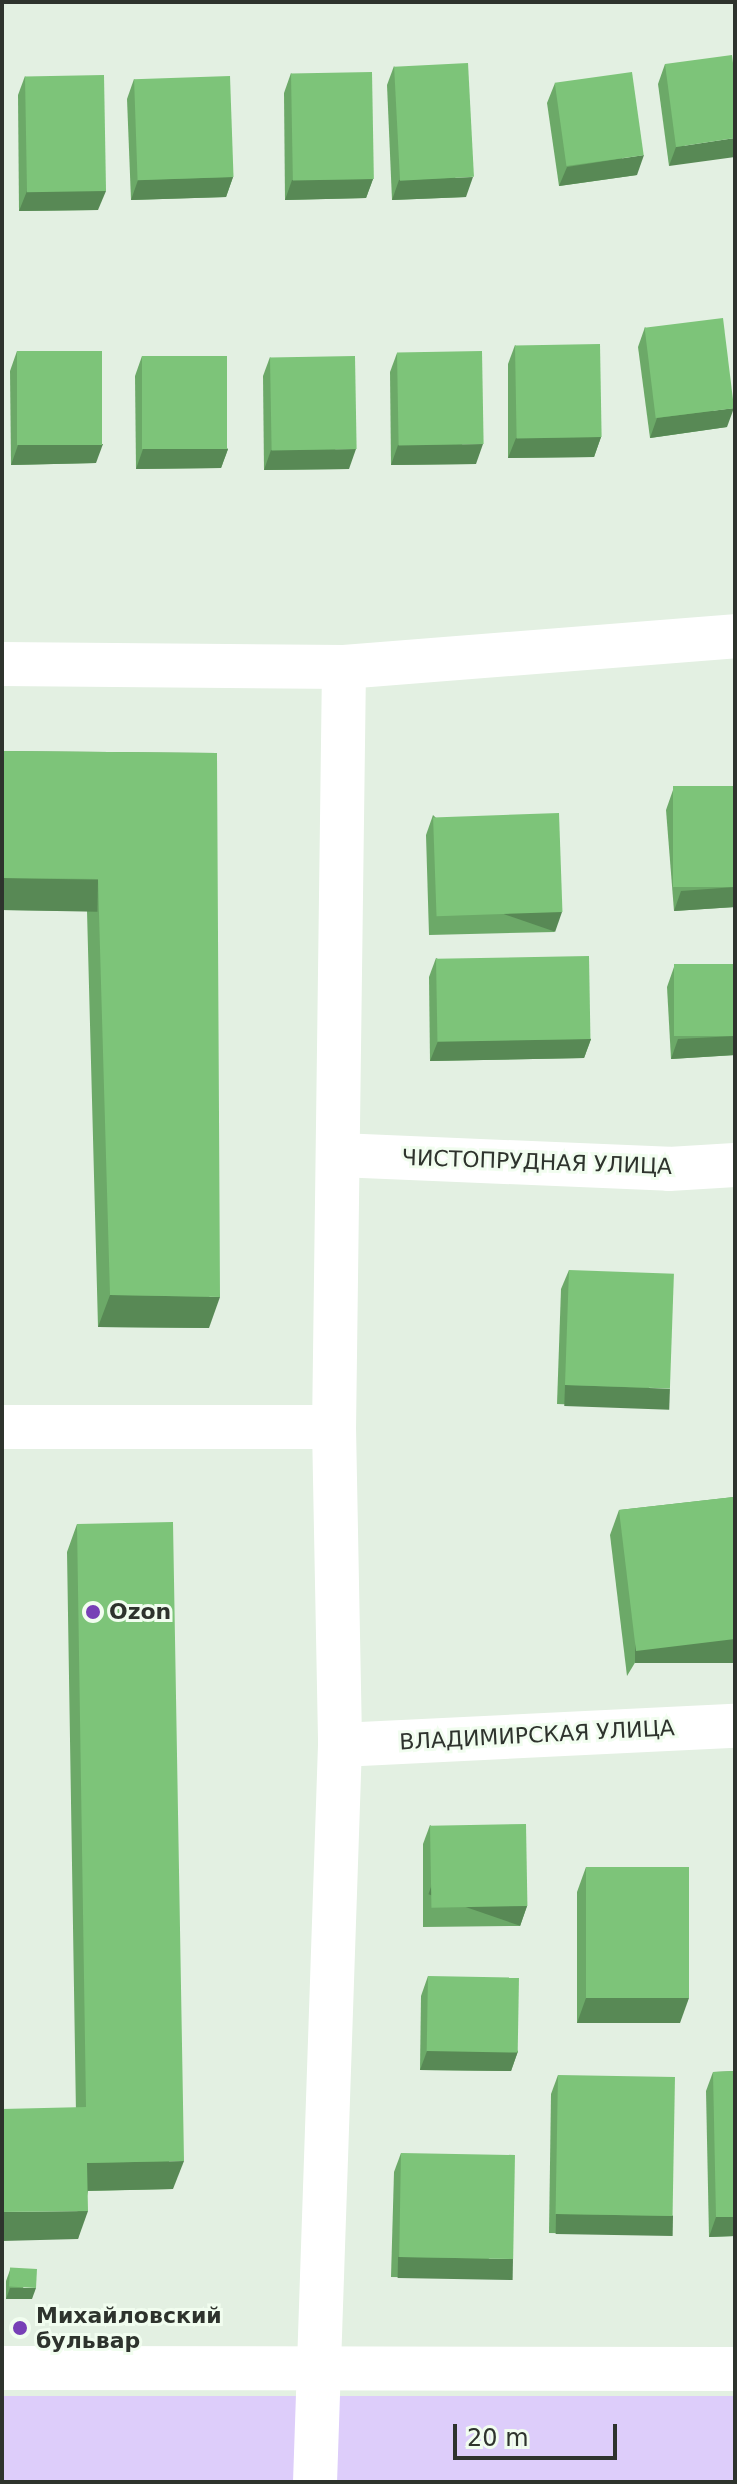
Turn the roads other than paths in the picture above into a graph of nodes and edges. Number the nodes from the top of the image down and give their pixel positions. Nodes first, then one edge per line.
1 (735, 636) edge
2 (2, 664) edge
3 (344, 667) junction
4 (339, 1155) junction
5 (735, 1165) edge
6 (2, 1427) edge
7 (334, 1427) junction
8 (735, 1726) edge
9 (340, 1745) junction
10 (2, 2368) edge
11 (735, 2369) edge
12 (315, 2370) junction
13 (315, 2482) edge

1 - 3 street
2 - 3 street
3 - 4 street
4 - 5 street, ЧИСТОПРУДНАЯ УЛИЦА
4 - 7 street
6 - 7 street
7 - 9 street
8 - 9 street, ВЛАДИМИРСКАЯ УЛИЦА
9 - 12 street
10 - 12 street
11 - 12 street
12 - 13 street

